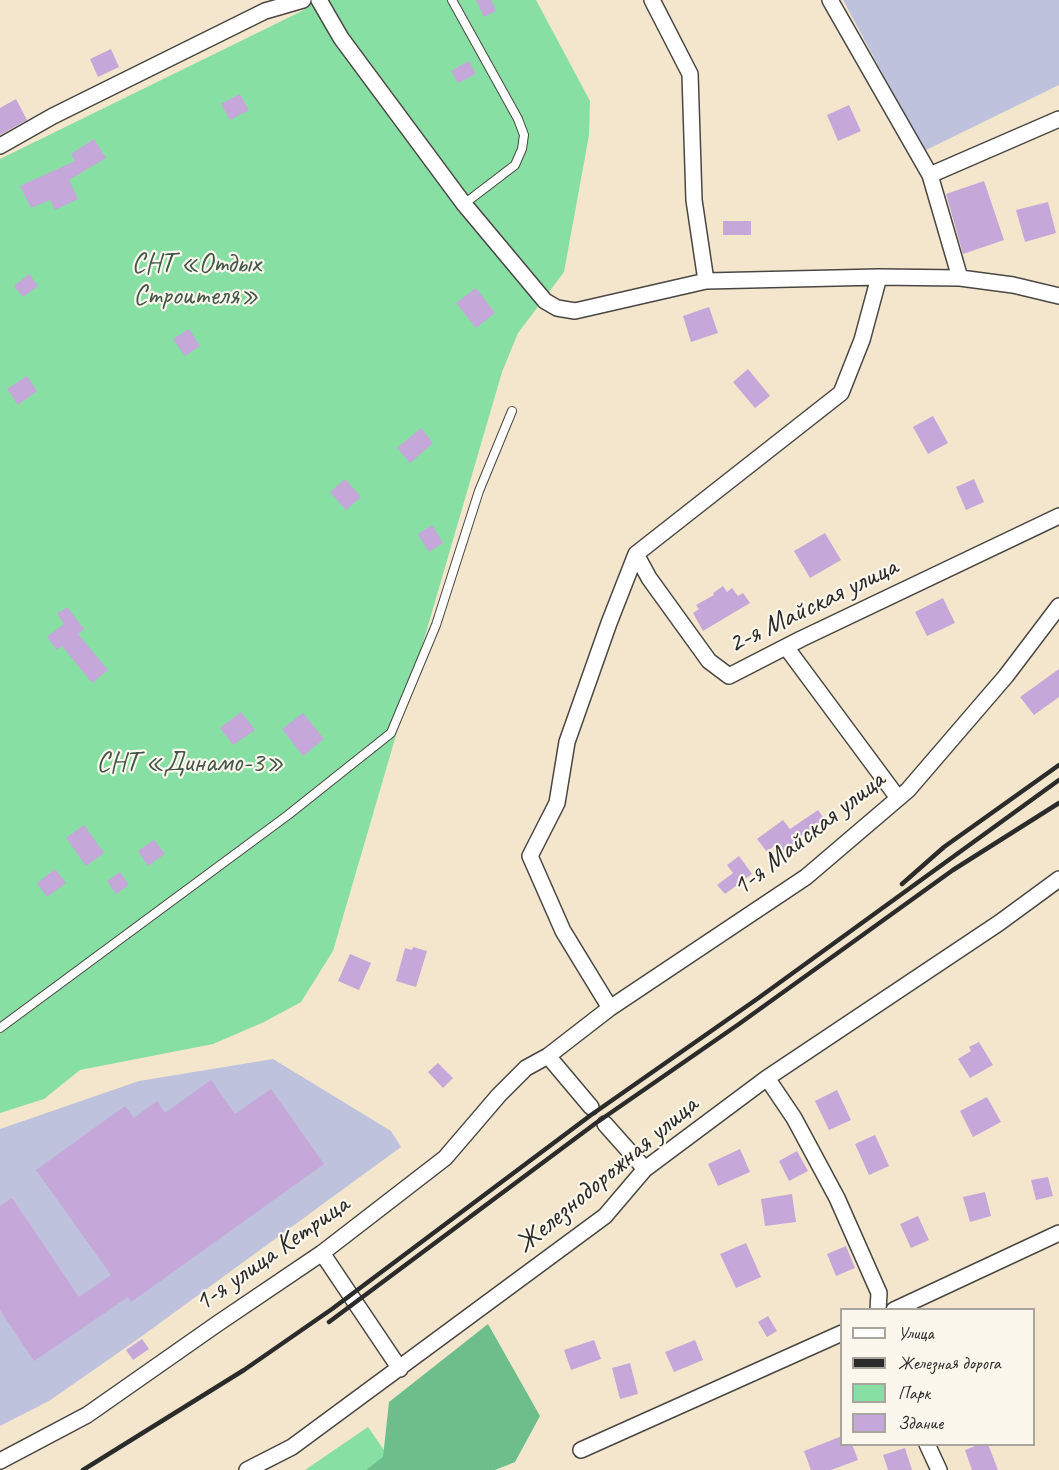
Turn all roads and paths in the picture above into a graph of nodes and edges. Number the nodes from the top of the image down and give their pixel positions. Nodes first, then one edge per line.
1 (303, 0) edge
2 (319, 0) edge
3 (452, 0) edge
4 (652, 0) edge
5 (830, 0) edge
6 (1059, 119) edge
7 (0, 146) edge
8 (930, 175) junction
9 (464, 204) junction
10 (879, 277) junction
11 (960, 278) junction
12 (705, 281) junction
13 (1059, 296) edge
14 (513, 411) dead end
15 (1059, 516) edge
16 (636, 554) junction
17 (1059, 606) edge
18 (786, 647) junction
19 (898, 798) junction
20 (1059, 879) edge
21 (610, 1008) junction
22 (0, 1028) edge
23 (548, 1056) junction
24 (767, 1078) junction
25 (591, 1107) dead end
26 (605, 1125) dead end
27 (645, 1169) junction
28 (1059, 1233) edge
29 (322, 1253) junction
30 (878, 1308) edge
31 (898, 1308) edge
32 (840, 1334) edge
33 (400, 1369) junction
34 (928, 1446) edge
35 (581, 1450) dead end
36 (0, 1461) edge
37 (247, 1470) edge
38 (939, 1470) edge

1 - 7 street
2 - 9 street
3 - 9 lane
4 - 12 street
5 - 8 street
6 - 8 street
8 - 11 street
9 - 12 street
10 - 11 street
10 - 12 street
10 - 16 street
11 - 13 street
14 - 22 lane
15 - 18 street, 2-я Майская улица
16 - 18 street, 2-я Майская улица
16 - 21 street
17 - 19 street, 1-я Майская улица
18 - 19 street
19 - 21 street, 1-я Майская улица
20 - 24 street, Железнодорожная улица
21 - 23 street, 1-я Майская улица
23 - 25 street
23 - 29 street, 1-я улица Кетрица
24 - 27 street, Железнодорожная улица
24 - 30 street
26 - 27 street
27 - 33 street, Железнодорожная улица
28 - 31 street
29 - 33 street
29 - 36 street, 1-я улица Кетрица
32 - 35 street
33 - 37 street, Железнодорожная улица
34 - 38 street

